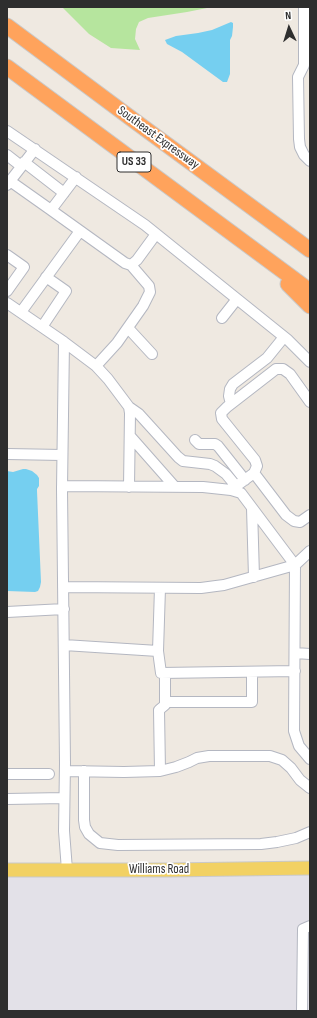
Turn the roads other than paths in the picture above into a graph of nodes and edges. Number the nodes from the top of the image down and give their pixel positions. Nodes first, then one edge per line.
1 (304, 7) edge
2 (7, 26) edge
3 (307, 65) edge
4 (7, 67) edge
5 (7, 131) edge
6 (35, 149) junction
7 (7, 155) edge
8 (310, 161) edge
9 (22, 164) junction
10 (76, 177) junction
11 (8, 183) edge
12 (230, 191) junction
13 (64, 193) junction
14 (51, 210) junction
15 (80, 231) junction
16 (156, 234) junction
17 (310, 238) edge
18 (249, 246) junction
19 (310, 250) edge
20 (7, 255) edge
21 (131, 265) junction
22 (46, 277) junction
23 (7, 291) edge
24 (310, 291) edge
25 (237, 299) junction
26 (7, 303) edge
27 (310, 306) edge
28 (21, 312) junction
29 (222, 318) dead end
30 (42, 327) junction
31 (128, 328) junction
32 (284, 337) junction
33 (64, 342) junction
34 (152, 354) dead end
35 (310, 362) edge
36 (96, 366) junction
37 (310, 402) edge
38 (232, 403) junction
39 (129, 407) junction
40 (130, 436) junction
41 (195, 440) dead end
42 (7, 454) edge
43 (62, 454) junction
44 (254, 473) junction
45 (245, 480) junction
46 (62, 486) junction
47 (129, 487) junction
48 (175, 487) junction
49 (234, 488) junction
50 (252, 508) junction
51 (310, 515) edge
52 (310, 551) edge
53 (295, 565) junction
54 (254, 577) junction
55 (63, 587) junction
56 (160, 588) junction
57 (64, 609) junction
58 (7, 612) edge
59 (64, 645) junction
60 (158, 651) junction
61 (295, 654) junction
62 (310, 654) edge
63 (252, 672) junction
64 (295, 672) junction
65 (166, 673) junction
66 (165, 702) junction
67 (310, 759) edge
68 (65, 771) junction
69 (84, 771) junction
70 (160, 771) junction
71 (7, 774) edge
72 (49, 774) dead end
73 (310, 788) edge
74 (64, 798) junction
75 (7, 799) edge
76 (310, 832) edge
77 (310, 868) edge
78 (7, 870) edge
79 (67, 870) junction
80 (310, 926) edge
81 (302, 1011) edge

1 - 3 lane
2 - 12 highway, Southeast Expressway / US 33
3 - 8 lane
4 - 18 highway, US 33
5 - 6 lane
6 - 9 lane
6 - 10 lane
7 - 9 lane
9 - 11 lane
9 - 13 lane
10 - 13 lane
10 - 16 lane
11 - 14 lane
12 - 17 highway
12 - 19 highway, Southeast Expressway / US 33
13 - 14 lane
14 - 15 lane
15 - 21 lane
15 - 22 lane
16 - 21 lane
16 - 25 lane
18 - 24 highway, US 33
18 - 27 highway
20 - 23 lane
21 - 31 lane
22 - 28 lane
22 - 30 lane
25 - 29 lane
25 - 32 lane
26 - 28 lane
28 - 30 lane
30 - 33 lane
31 - 34 lane
31 - 36 lane
32 - 35 lane
32 - 38 lane
33 - 36 lane
33 - 43 lane
36 - 39 lane
37 - 38 lane
38 - 44 lane
39 - 40 lane
39 - 49 lane
40 - 47 lane
40 - 48 lane
41 - 45 lane
42 - 43 lane
43 - 46 lane
44 - 45 lane
44 - 51 lane
45 - 49 lane
46 - 47 lane
46 - 55 lane
47 - 48 lane
48 - 49 lane
49 - 50 lane
50 - 53 lane
50 - 54 lane
52 - 53 lane
53 - 54 lane
53 - 61 lane
54 - 56 lane
55 - 56 lane
55 - 57 lane
56 - 60 lane
57 - 58 lane
57 - 59 lane
59 - 60 lane
59 - 68 lane
60 - 65 lane
61 - 62 lane
61 - 64 lane
63 - 64 lane
63 - 65 lane
63 - 66 lane
64 - 67 lane
65 - 66 lane
66 - 70 lane
68 - 69 lane
68 - 74 lane
69 - 70 lane
69 - 76 lane
70 - 73 lane
71 - 72 lane
74 - 75 lane
74 - 79 lane
77 - 79 main road, Williams Road
78 - 79 main road, Williams Road
80 - 81 lane

